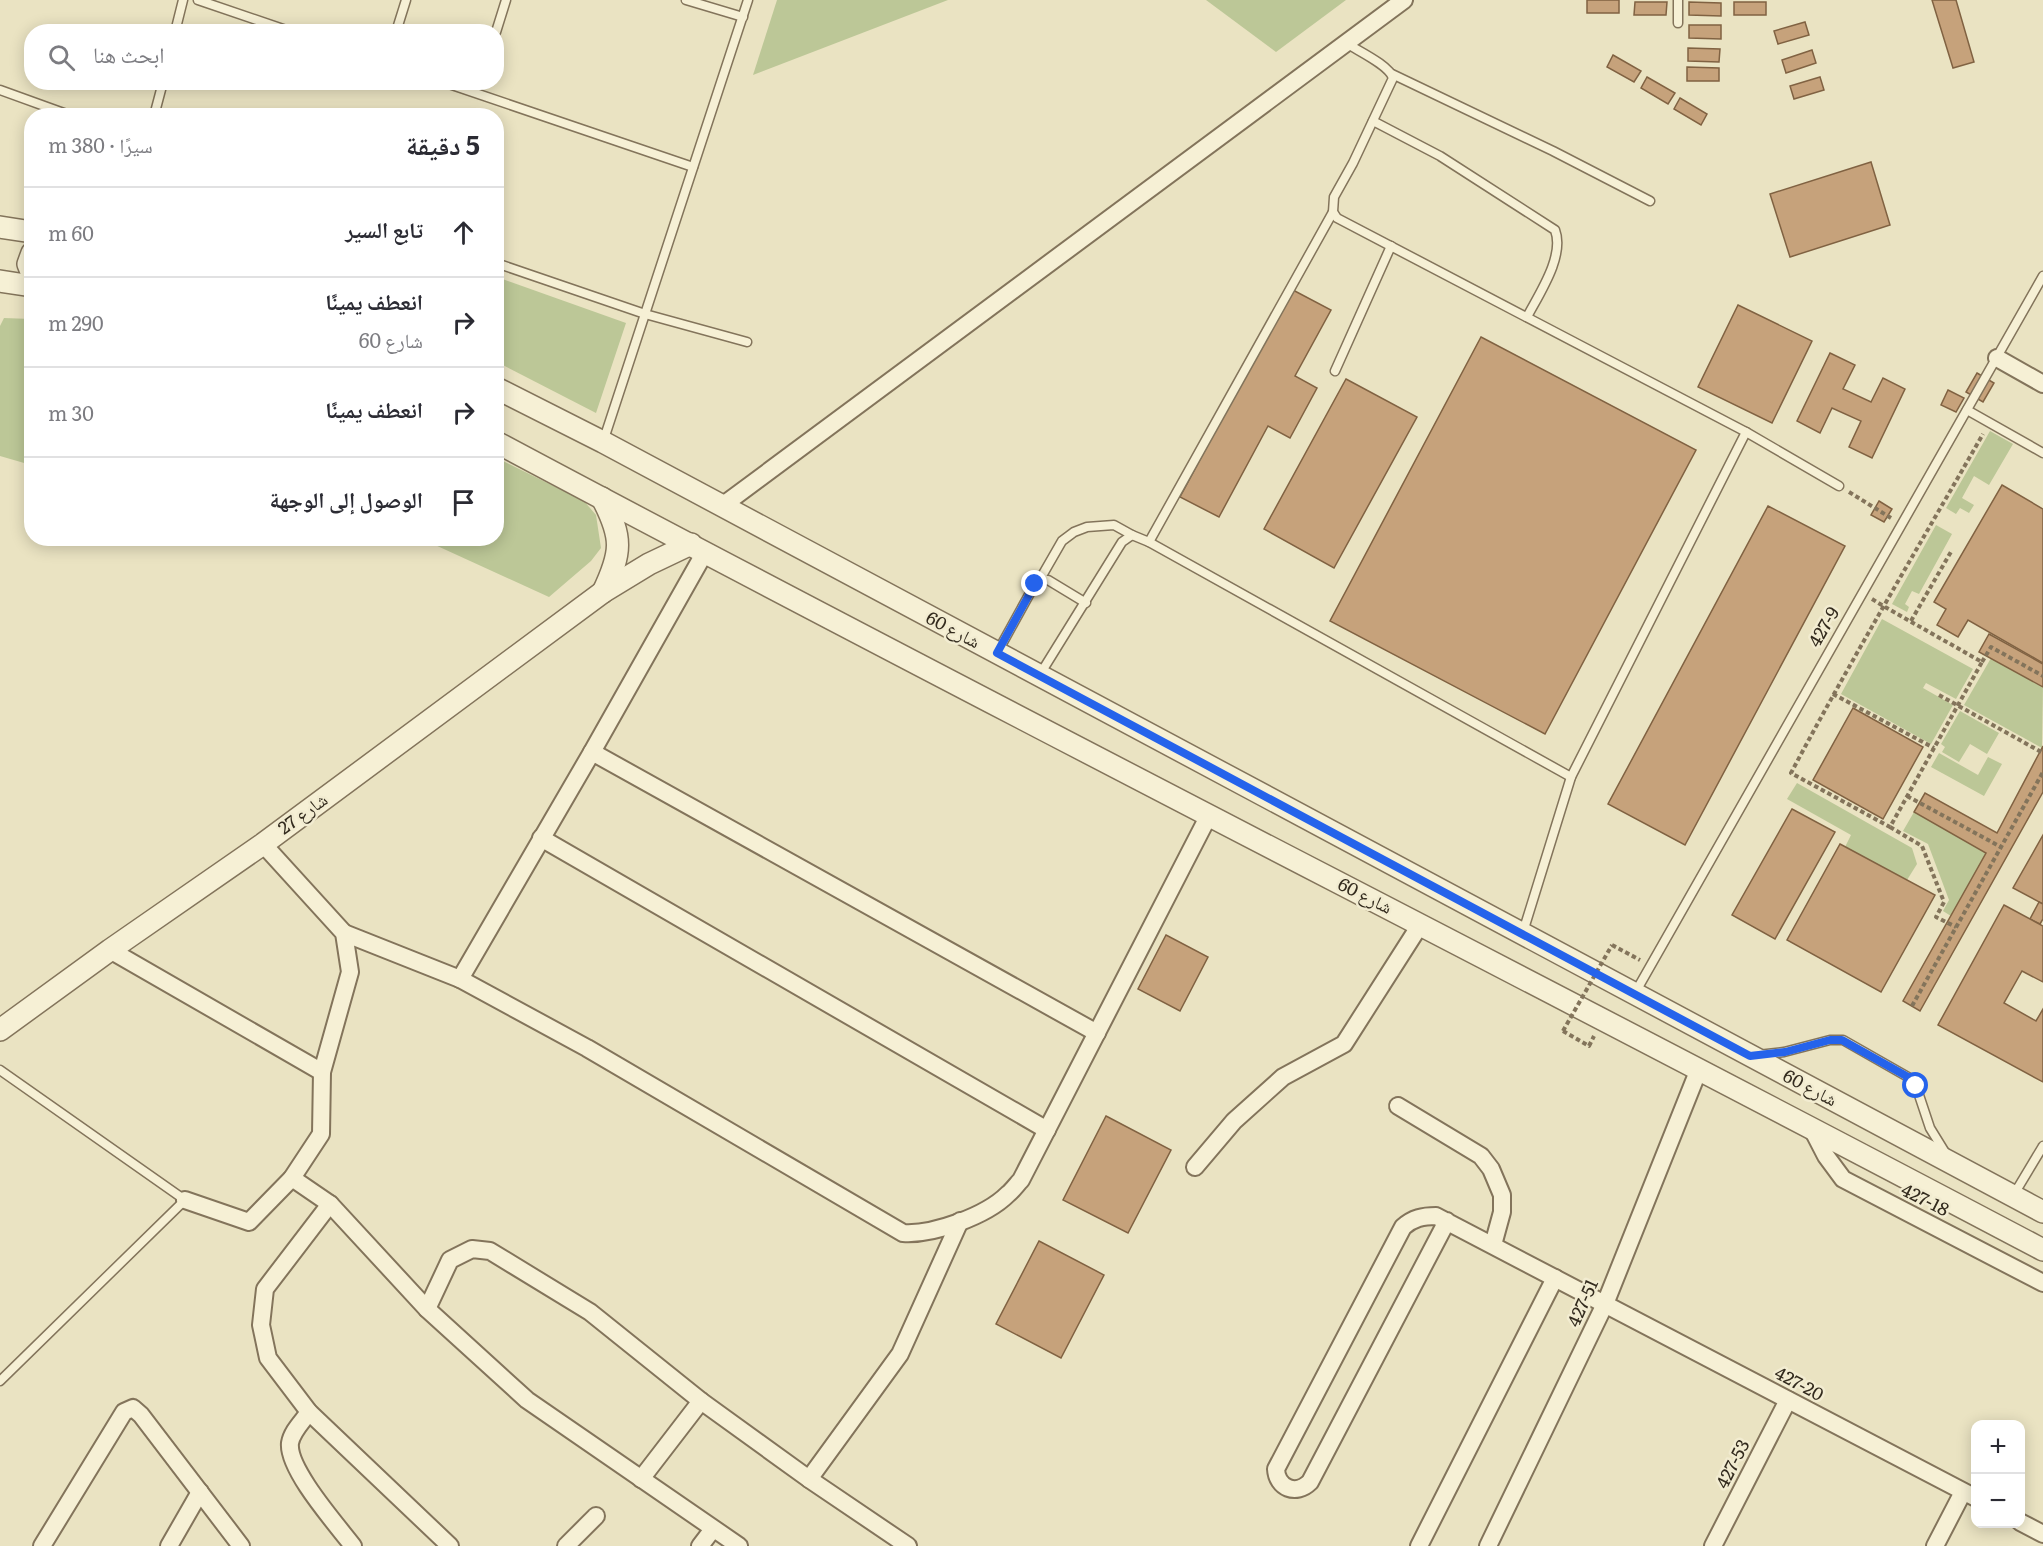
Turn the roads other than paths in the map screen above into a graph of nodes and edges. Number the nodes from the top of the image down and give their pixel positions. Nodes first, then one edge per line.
1 (183, 0) edge
2 (198, 0) edge
3 (406, 0) edge
4 (506, 0) edge
5 (686, 0) edge
6 (748, 0) edge
7 (1404, 0) edge
8 (1678, 0) edge
9 (743, 16) junction
10 (1678, 23) dead end
11 (177, 24) edge
12 (268, 24) edge
13 (398, 24) edge
14 (498, 24) edge
15 (1346, 43) junction
16 (1392, 74) junction
17 (0, 90) edge
18 (161, 90) edge
19 (466, 90) edge
20 (476, 90) edge
21 (475, 93) junction
22 (50, 108) edge
23 (156, 108) edge
24 (1373, 121) junction
25 (693, 167) junction
26 (1650, 201) dead end
27 (1333, 212) junction
28 (0, 227) edge
29 (24, 231) edge
30 (1391, 246) junction
31 (504, 266) edge
32 (2043, 276) edge
33 (0, 281) edge
34 (24, 285) edge
35 (645, 314) junction
36 (1527, 317) junction
37 (747, 342) dead end
38 (1997, 358) junction
39 (1335, 371) dead end
40 (2043, 384) edge
41 (504, 392) edge
42 (1967, 410) junction
43 (1746, 432) junction
44 (603, 442) junction
45 (504, 446) edge
46 (2043, 453) edge
47 (1839, 486) road end
48 (602, 498) junction
49 (722, 506) junction
50 (1132, 535) junction
51 (1149, 542) junction
52 (698, 548) junction
53 (1039, 581) junction
54 (603, 592) junction
55 (1086, 603) junction
56 (997, 653) junction
57 (1039, 676) junction
58 (592, 752) junction
59 (1571, 777) junction
60 (1209, 815) junction
61 (541, 838) junction
62 (263, 844) junction
63 (1420, 925) junction
64 (344, 933) junction
65 (1522, 934) junction
66 (110, 950) junction
67 (460, 979) junction
68 (1635, 994) junction
69 (0, 1030) edge
70 (1097, 1033) junction
71 (1750, 1056) junction
72 (1699, 1069) junction
73 (0, 1070) edge
74 (322, 1072) junction
75 (1398, 1106) dead end
76 (1811, 1127) junction
77 (1047, 1130) junction
78 (2043, 1146) edge
79 (1953, 1164) junction
80 (1195, 1167) dead end
81 (292, 1178) junction
82 (2013, 1197) junction
83 (185, 1200) junction
84 (330, 1204) junction
85 (2043, 1212) edge
86 (960, 1221) junction
87 (1447, 1221) junction
88 (1492, 1245) junction
89 (2043, 1250) edge
90 (1555, 1278) junction
91 (2043, 1283) edge
92 (1605, 1304) junction
93 (427, 1309) junction
94 (0, 1381) edge
95 (1788, 1400) junction
96 (701, 1401) junction
97 (309, 1412) junction
98 (641, 1479) junction
99 (809, 1479) junction
100 (200, 1492) junction
101 (1969, 1495) edge
102 (596, 1516) dead end
103 (2025, 1525) edge
104 (713, 1529) junction
105 (2043, 1534) edge
106 (42, 1546) edge
107 (169, 1546) edge
108 (241, 1546) edge
109 (353, 1546) edge
110 (450, 1546) edge
111 (566, 1546) edge
112 (700, 1546) edge
113 (739, 1546) edge
114 (908, 1546) edge
115 (1419, 1546) edge
116 (1488, 1546) edge
117 (1713, 1546) edge
118 (1935, 1546) edge

1 - 11 lane
2 - 12 lane
3 - 13 lane
4 - 14 lane
5 - 9 lane
6 - 9 lane
7 - 15 street
8 - 10 lane
9 - 25 lane
15 - 16 lane
15 - 49 street
16 - 24 lane
16 - 26 lane
17 - 22 lane
18 - 23 lane
19 - 21 lane
20 - 21 lane
21 - 25 lane
24 - 27 lane
24 - 36 lane
25 - 35 lane
27 - 30 lane
27 - 51 lane
28 - 29 street
30 - 36 lane
30 - 39 lane
31 - 35 lane
32 - 38 lane, 427-9
33 - 34 street
35 - 37 lane
35 - 44 lane
36 - 43 lane
38 - 40 street
38 - 42 lane, 427-9
41 - 44 street, شارع 60
42 - 46 lane
42 - 68 lane, 427-9
43 - 47 lane
43 - 59 lane
44 - 49 street, شارع 60
45 - 48 street, شارع 60
48 - 52 street, شارع 60
48 - 54 street, شارع 27
49 - 56 street, شارع 60
50 - 51 lane
50 - 53 lane
50 - 55 lane
51 - 59 lane
52 - 54 street, شارع 27
52 - 58 street
52 - 60 street, شارع 60
53 - 55 lane
53 - 56 lane
54 - 62 street, شارع 27
55 - 57 lane
56 - 57 street, شارع 60
57 - 65 street, شارع 60
58 - 61 street
58 - 70 street
59 - 65 lane
60 - 63 street, شارع 60
60 - 70 street
61 - 67 street
61 - 77 street
62 - 64 street
62 - 66 street, شارع 27
63 - 72 street, شارع 60
63 - 80 street
64 - 67 street
64 - 74 street
65 - 68 street, شارع 60
66 - 69 street, شارع 27
66 - 74 street
67 - 86 street
68 - 71 street, شارع 60
70 - 77 street
71 - 79 street, شارع 60
71 - 79 lane
72 - 76 street, شارع 60
72 - 92 street, 427-51
73 - 83 lane
74 - 81 street
75 - 88 street
76 - 89 street, شارع 60
76 - 91 street, 427-18
77 - 86 street
78 - 82 lane
79 - 82 street, شارع 60
81 - 83 street
81 - 84 street
82 - 85 street, شارع 60
83 - 94 lane
84 - 93 street
84 - 97 street
86 - 99 street
87 - 87 street
87 - 88 street, 427-20
88 - 90 street, 427-20
90 - 92 street, 427-20
90 - 115 street
92 - 95 street, 427-20
92 - 116 street, 427-51
93 - 96 street
93 - 98 street
95 - 101 street, 427-20
95 - 117 street, 427-53
96 - 98 street
96 - 99 street
97 - 109 street
97 - 110 street
98 - 104 street
99 - 114 street
100 - 106 street
100 - 107 street
100 - 108 street
101 - 118 street
102 - 111 street
103 - 105 street
104 - 112 street
104 - 113 street

